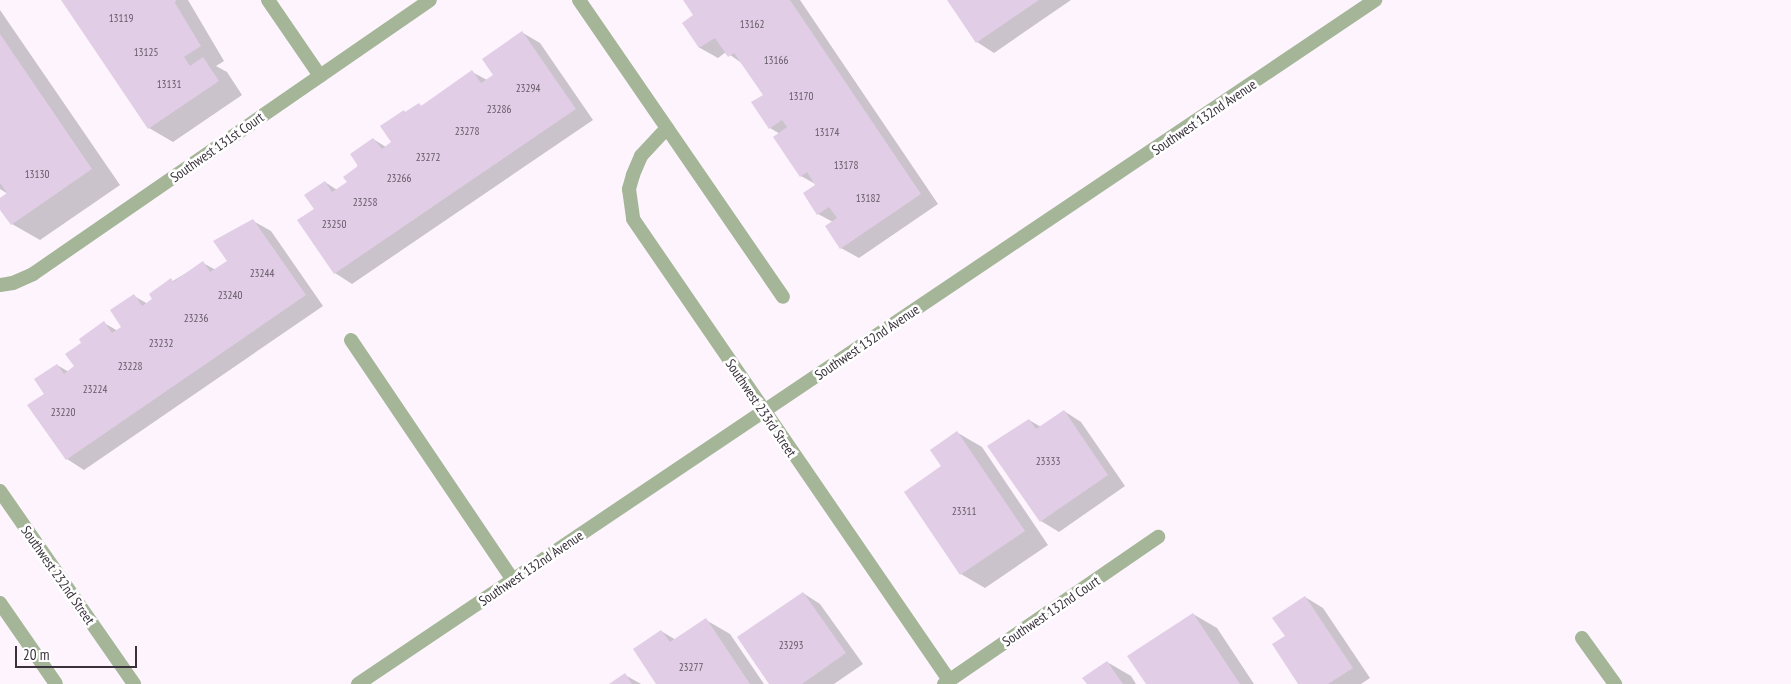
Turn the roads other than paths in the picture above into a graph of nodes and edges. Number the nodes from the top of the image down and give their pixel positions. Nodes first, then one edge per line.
1 (268, 0) edge
2 (430, 0) edge
3 (579, 0) edge
4 (1375, 0) edge
5 (320, 76) junction
6 (667, 128) junction
7 (0, 285) edge
8 (784, 297) dead end
9 (351, 340) dead end
10 (764, 412) junction
11 (0, 490) edge
12 (1158, 538) dead end
13 (513, 580) junction
14 (0, 603) edge
15 (1582, 638) dead end
16 (946, 682) edge
17 (56, 684) edge
18 (134, 684) edge
19 (358, 684) edge
20 (1614, 684) edge

1 - 5 street
2 - 5 street, Southwest 131st Court
3 - 6 street
4 - 10 street, Southwest 132nd Avenue
5 - 7 street, Southwest 131st Court
6 - 8 street
6 - 10 street, Southwest 233rd Street
9 - 13 street
10 - 13 street, Southwest 132nd Avenue
10 - 16 street, Southwest 233rd Street
11 - 18 street, Southwest 232nd Street
12 - 16 street, Southwest 132nd Court
13 - 19 street, Southwest 132nd Avenue
14 - 17 street
15 - 20 street

